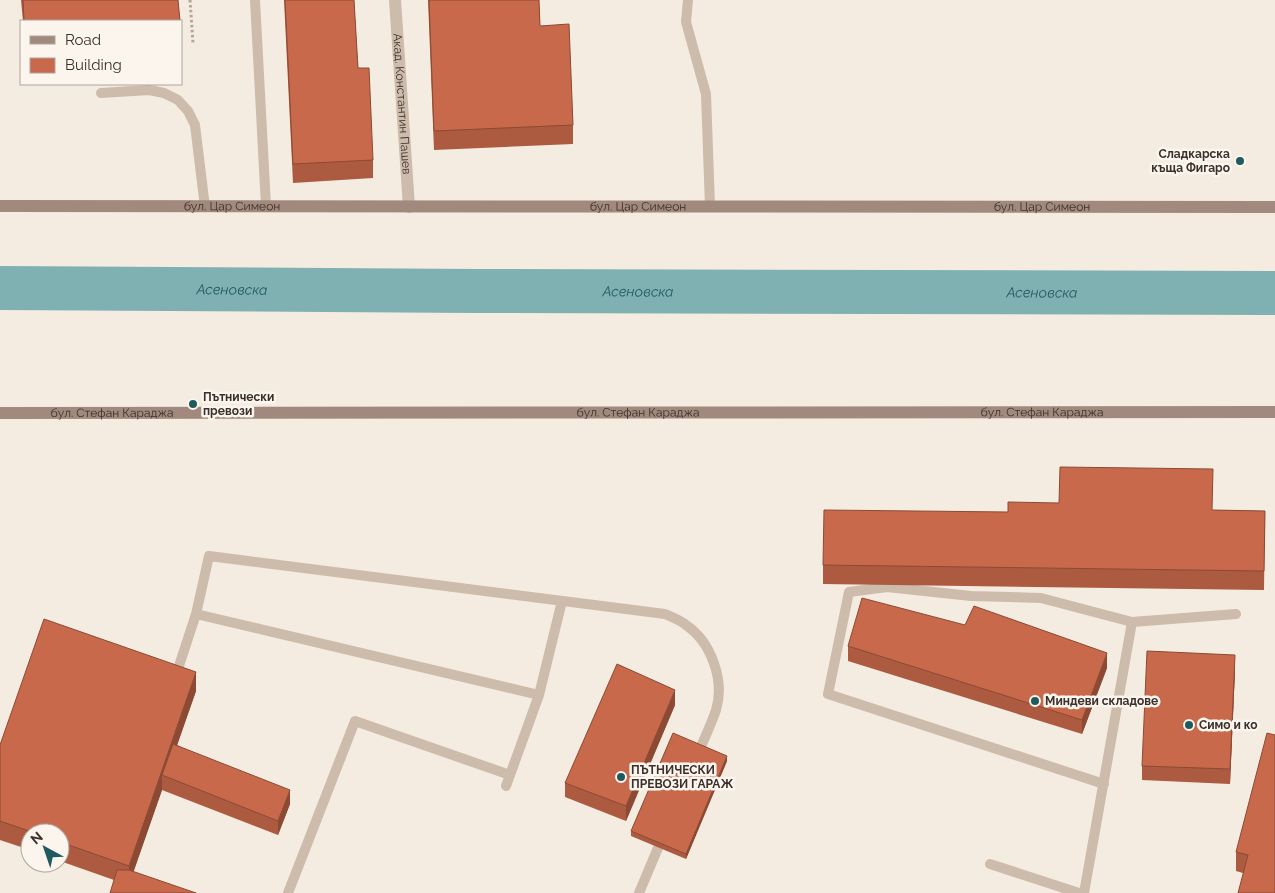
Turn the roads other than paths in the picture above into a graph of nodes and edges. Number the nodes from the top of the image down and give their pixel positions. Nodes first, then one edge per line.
1 (255, 0) edge
2 (395, 0) edge
3 (688, 0) edge
4 (101, 93) dead end
5 (0, 206) edge
6 (266, 206) junction
7 (205, 207) junction
8 (409, 207) junction
9 (710, 207) junction
10 (1275, 207) edge
11 (1275, 412) edge
12 (0, 413) edge
13 (562, 601) junction
14 (196, 614) junction
15 (1236, 614) dead end
16 (1132, 622) junction
17 (176, 675) edge
18 (539, 695) junction
19 (694, 763) edge
20 (510, 775) junction
21 (1104, 784) junction
22 (506, 786) dead end
23 (667, 827) edge
24 (990, 864) dead end
25 (288, 893) edge
26 (639, 893) edge
27 (1079, 893) edge
28 (1084, 893) edge

1 - 6 lane
2 - 8 street, Акад. Константин Пашев
3 - 9 lane
4 - 7 lane
5 - 7 main road, бул. Цар Симеон
6 - 7 main road, бул. Цар Симеон
6 - 8 main road, бул. Цар Симеон
8 - 9 main road, бул. Цар Симеон
9 - 10 main road, бул. Цар Симеон
11 - 12 main road, бул. Стефан Караджа
13 - 14 lane
13 - 18 lane
13 - 19 lane
14 - 17 lane
14 - 18 lane
15 - 16 lane
16 - 21 lane
16 - 21 lane
18 - 20 lane
20 - 22 lane
20 - 25 lane
21 - 28 lane
23 - 26 lane
24 - 27 lane

